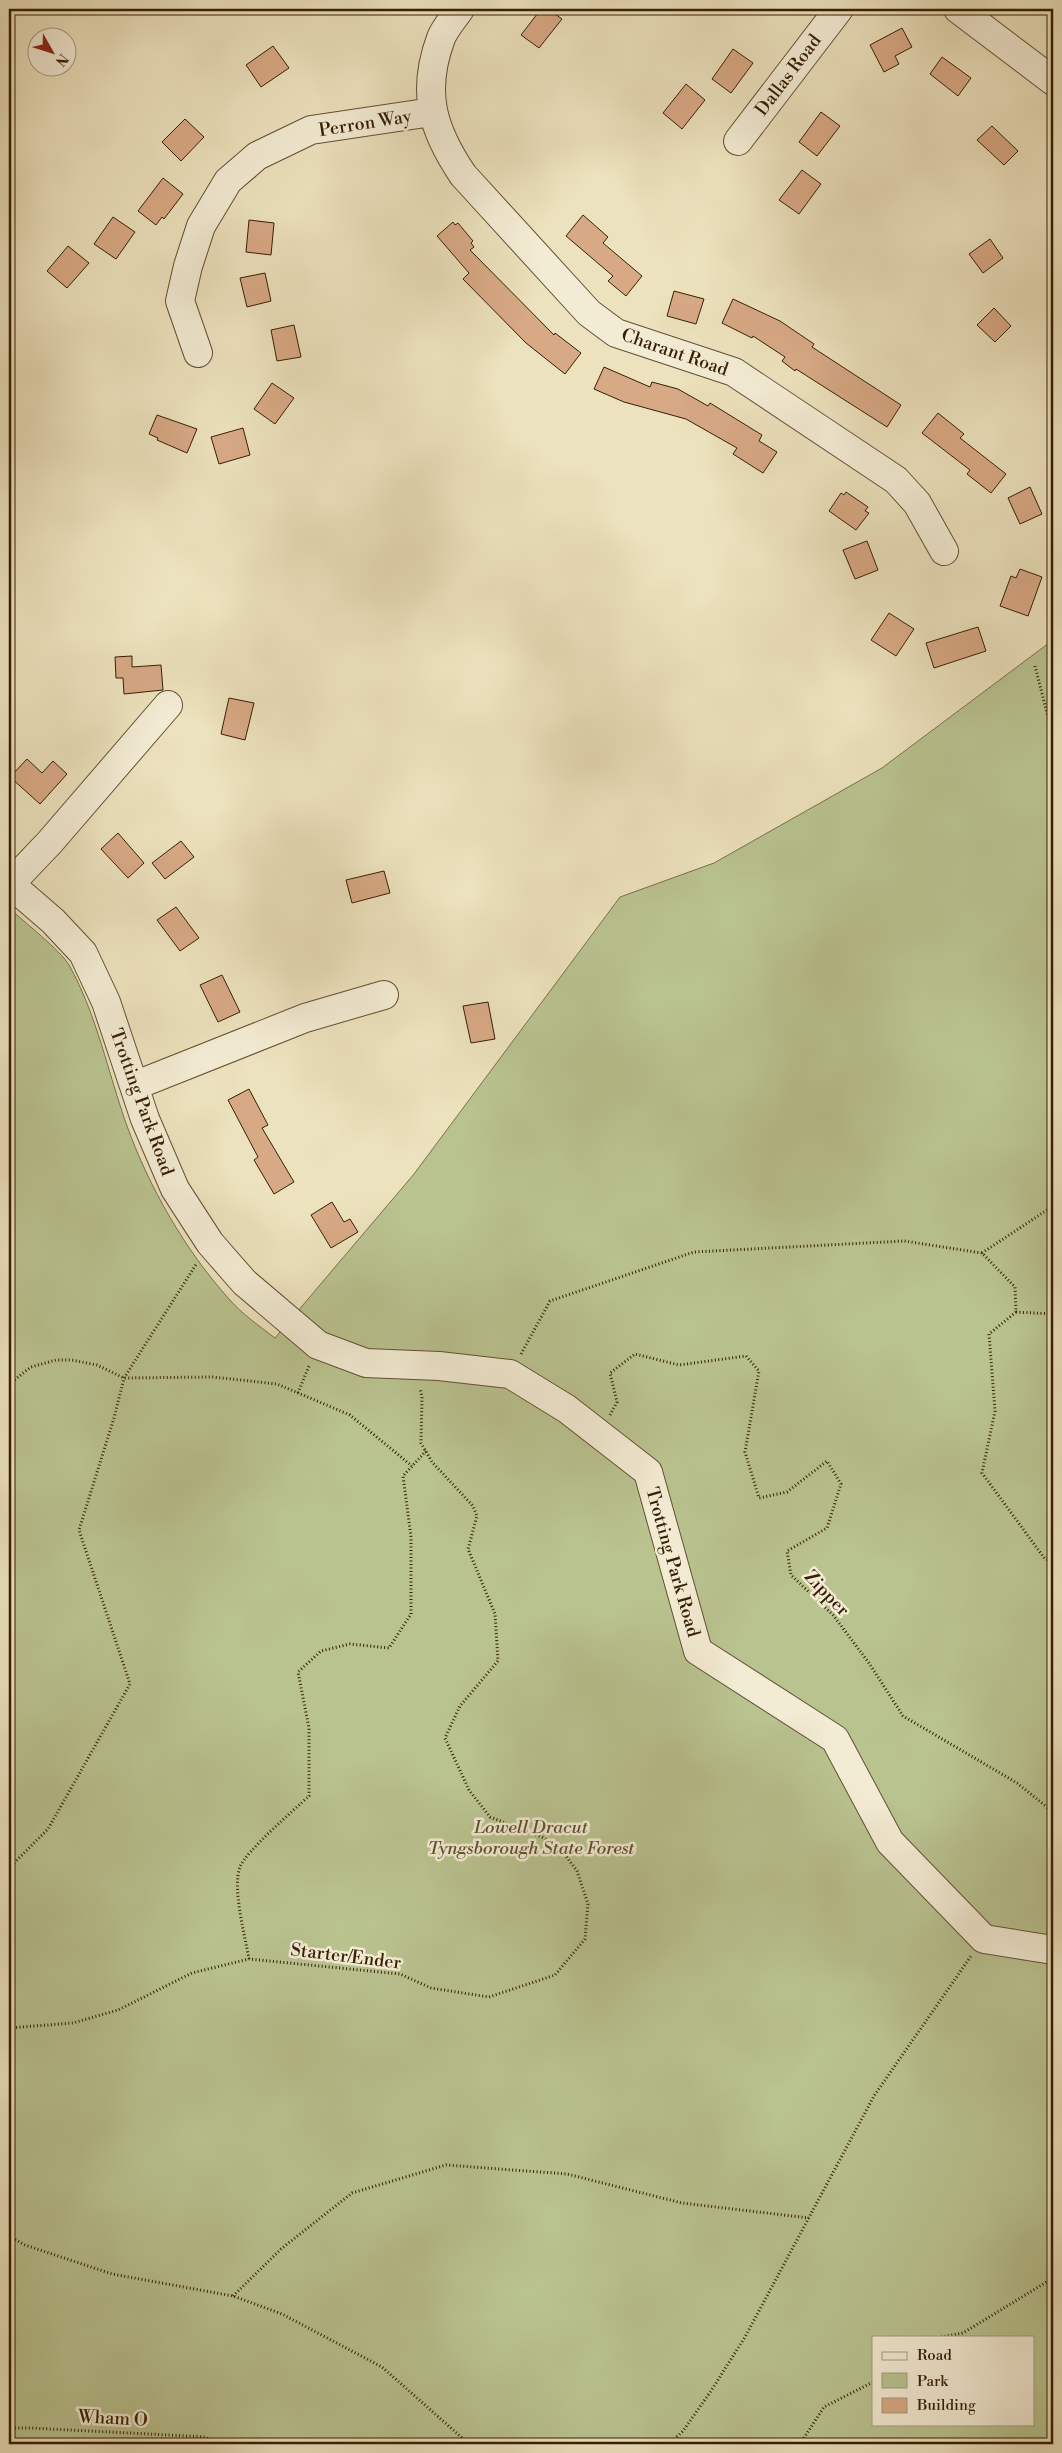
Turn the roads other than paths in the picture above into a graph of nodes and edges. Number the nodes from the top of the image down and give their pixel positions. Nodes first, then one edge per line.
1 (460, 9) edge
2 (838, 9) edge
3 (958, 9) edge
4 (1053, 82) edge
5 (432, 112) junction
6 (738, 141) dead end
7 (198, 353) dead end
8 (944, 551) dead end
9 (168, 705) dead end
10 (10, 884) edge
11 (384, 995) dead end
12 (134, 1086) junction
13 (1053, 1950) edge

1 - 5 street, Charant Road
2 - 6 street, Dallas Road
3 - 4 street
5 - 7 street, Perron Way
5 - 8 street, Charant Road
9 - 10 street
10 - 12 street, Trotting Park Road
11 - 12 street
12 - 13 street, Trotting Park Road

